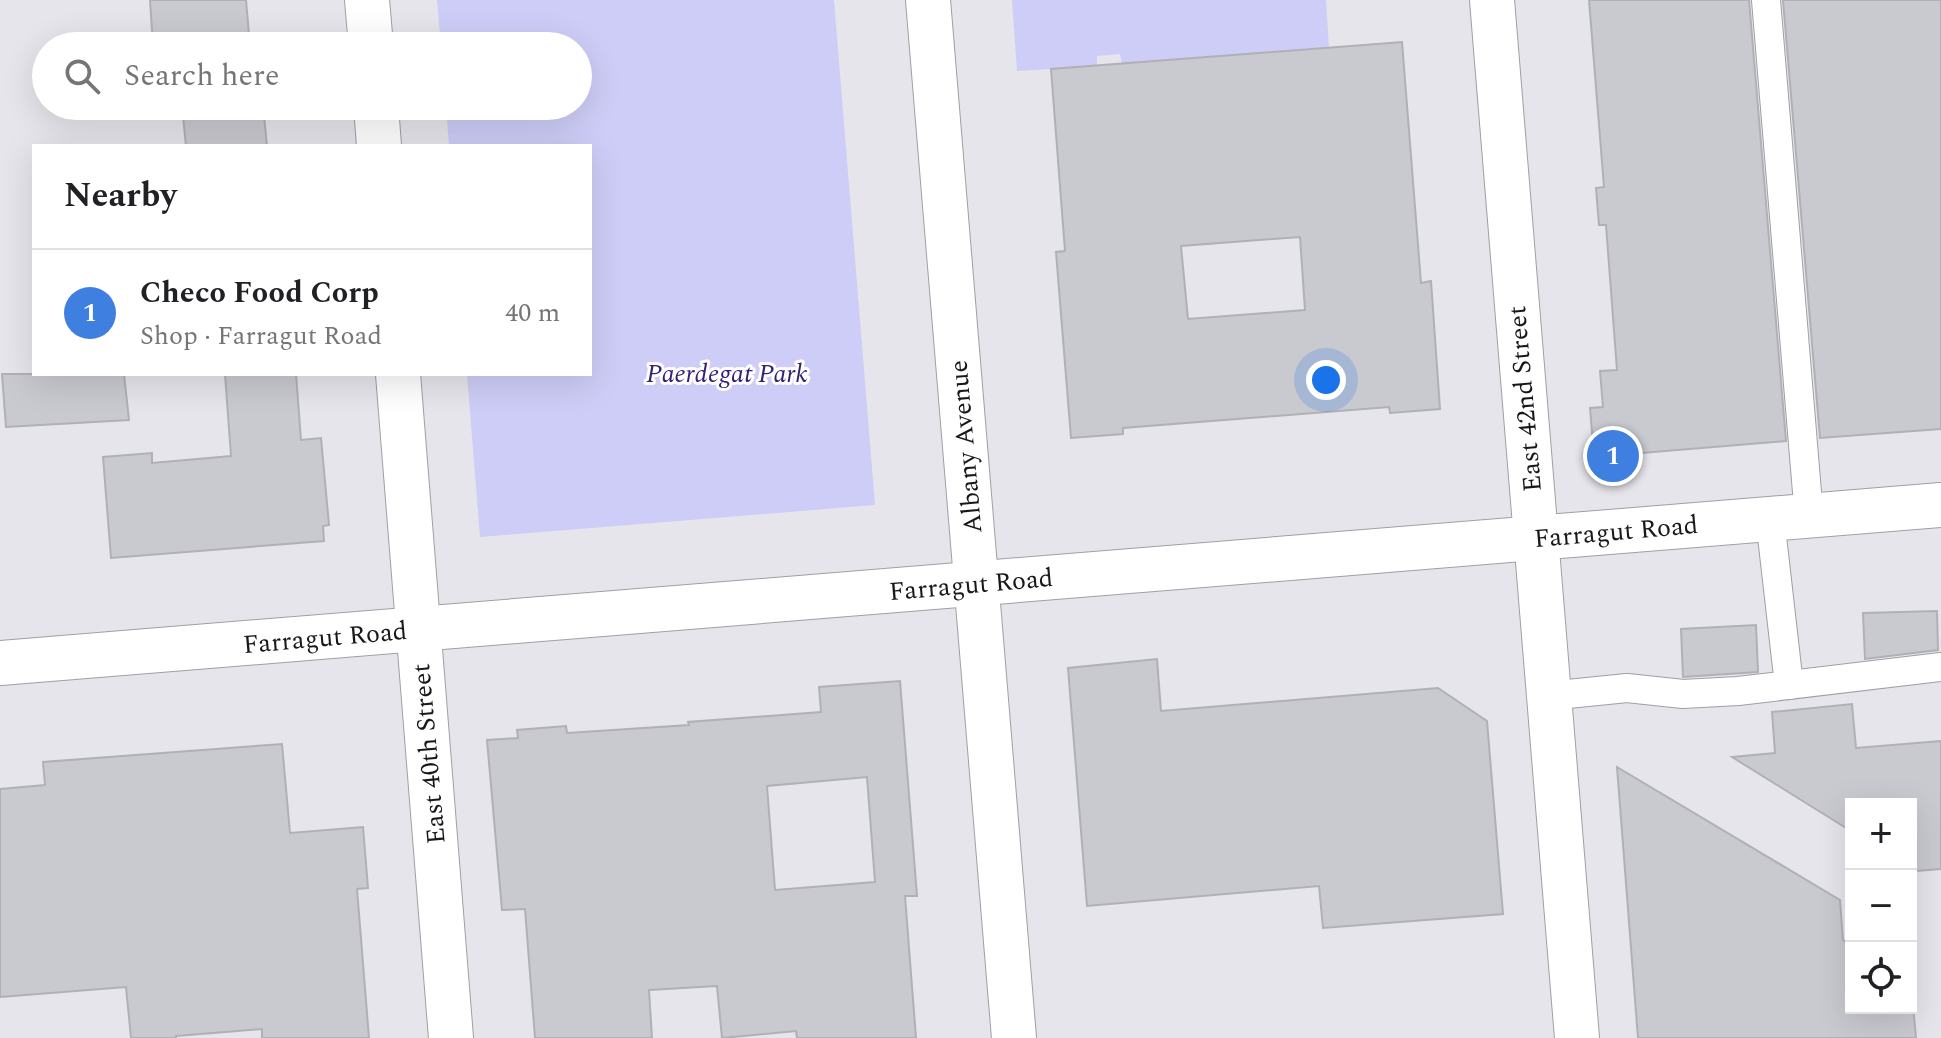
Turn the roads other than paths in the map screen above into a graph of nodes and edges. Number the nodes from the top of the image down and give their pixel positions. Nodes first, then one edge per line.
1 (367, 0) edge
2 (928, 0) edge
3 (1492, 0) edge
4 (1766, 0) edge
5 (370, 32) edge
6 (377, 120) edge
7 (379, 144) edge
8 (398, 376) edge
9 (1941, 505) edge
10 (1789, 517) junction
11 (1536, 538) junction
12 (976, 584) junction
13 (418, 629) junction
14 (0, 663) edge
15 (1941, 667) edge
16 (1789, 685) junction
17 (1548, 696) junction
18 (451, 1038) edge
19 (1014, 1038) edge
20 (1577, 1038) edge

1 - 5 street
2 - 12 street, Albany Avenue
3 - 11 street, East 42nd Street
4 - 10 lane
6 - 7 street
8 - 13 street, East 40th Street
9 - 10 street, Farragut Road
10 - 11 street, Farragut Road
10 - 16 lane
11 - 12 street, Farragut Road
11 - 17 street, East 42nd Street
12 - 13 street, Farragut Road
12 - 19 street, Albany Avenue
13 - 14 street, Farragut Road
13 - 18 street, East 40th Street
15 - 16 lane
16 - 17 lane
17 - 20 street, East 42nd Street

